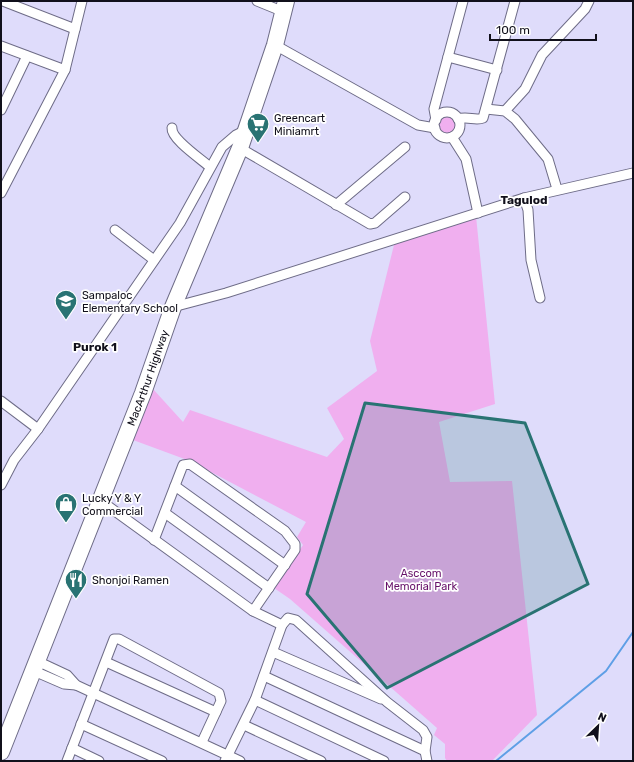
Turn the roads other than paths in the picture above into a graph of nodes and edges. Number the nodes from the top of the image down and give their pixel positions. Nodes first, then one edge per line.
1 (3, 1) edge
2 (82, 1) edge
3 (257, 1) edge
4 (463, 1) edge
5 (515, 1) edge
6 (589, 1) edge
7 (285, 6) edge
8 (75, 28) junction
9 (275, 45) junction
10 (1, 46) edge
11 (27, 56) junction
12 (448, 57) junction
13 (65, 70) junction
14 (497, 70) junction
15 (486, 109) junction
16 (1, 110) edge
17 (505, 111) junction
18 (458, 119) junction
19 (435, 124) junction
20 (172, 128) dead end
21 (246, 130) junction
22 (452, 137) junction
23 (405, 147) dead end
24 (240, 148) junction
25 (210, 167) junction
26 (633, 173) edge
27 (557, 190) junction
28 (1, 193) edge
29 (405, 197) dead end
30 (524, 198) junction
31 (336, 205) junction
32 (478, 213) junction
33 (115, 230) dead end
34 (154, 260) junction
35 (540, 298) dead end
36 (174, 307) junction
37 (1, 401) edge
38 (38, 429) junction
39 (1, 485) edge
40 (175, 486) junction
41 (101, 501) junction
42 (165, 513) junction
43 (154, 540) junction
44 (285, 565) junction
45 (269, 588) junction
46 (253, 610) junction
47 (282, 625) junction
48 (273, 652) junction
49 (106, 662) junction
50 (36, 666) junction
51 (264, 676) junction
52 (93, 693) junction
53 (255, 700) junction
54 (387, 702) junction
55 (216, 712) junction
56 (81, 724) junction
57 (244, 725) junction
58 (202, 742) junction
59 (72, 748) junction
60 (425, 751) junction
61 (1, 752) edge
62 (227, 758) edge
63 (68, 761) edge
64 (99, 761) edge
65 (162, 761) edge
66 (240, 761) edge
67 (321, 761) edge
68 (384, 761) edge
69 (427, 761) edge

1 - 8 street
2 - 8 street
3 - 7 street
4 - 12 street
5 - 14 street
6 - 17 street
7 - 9 highway, MacArthur Highway
8 - 13 street
9 - 19 street
9 - 21 highway, MacArthur Highway
10 - 11 street
11 - 13 street
11 - 16 street
12 - 14 street
12 - 19 street
13 - 28 street
14 - 15 street
15 - 17 street
15 - 18 street
17 - 27 street
18 - 19 street
18 - 22 street
19 - 22 street
20 - 25 street
21 - 24 highway, MacArthur Highway
21 - 25 street
22 - 32 street
23 - 31 street
24 - 31 street
24 - 36 highway, MacArthur Highway
25 - 34 street
26 - 27 street
27 - 30 street
29 - 31 street
30 - 32 street
30 - 35 street
32 - 36 street
33 - 34 street
34 - 38 street
36 - 41 highway, MacArthur Highway
37 - 38 street
38 - 39 street
40 - 42 street
40 - 44 street
40 - 44 street
41 - 43 street
41 - 50 highway, MacArthur Highway
42 - 43 street
42 - 45 street
43 - 46 street
44 - 45 street
45 - 46 street
46 - 47 street
47 - 48 street
47 - 54 street
48 - 51 street
48 - 54 street
49 - 52 street
49 - 55 street
49 - 55 street
50 - 52 street
50 - 61 highway, MacArthur Highway
51 - 53 street
51 - 60 street
52 - 56 street
52 - 58 street
53 - 57 street
53 - 68 street
54 - 60 street
55 - 58 street
56 - 59 street
56 - 65 street
57 - 62 street
57 - 67 street
58 - 62 street
59 - 63 street
59 - 64 street
60 - 69 street
62 - 66 street

